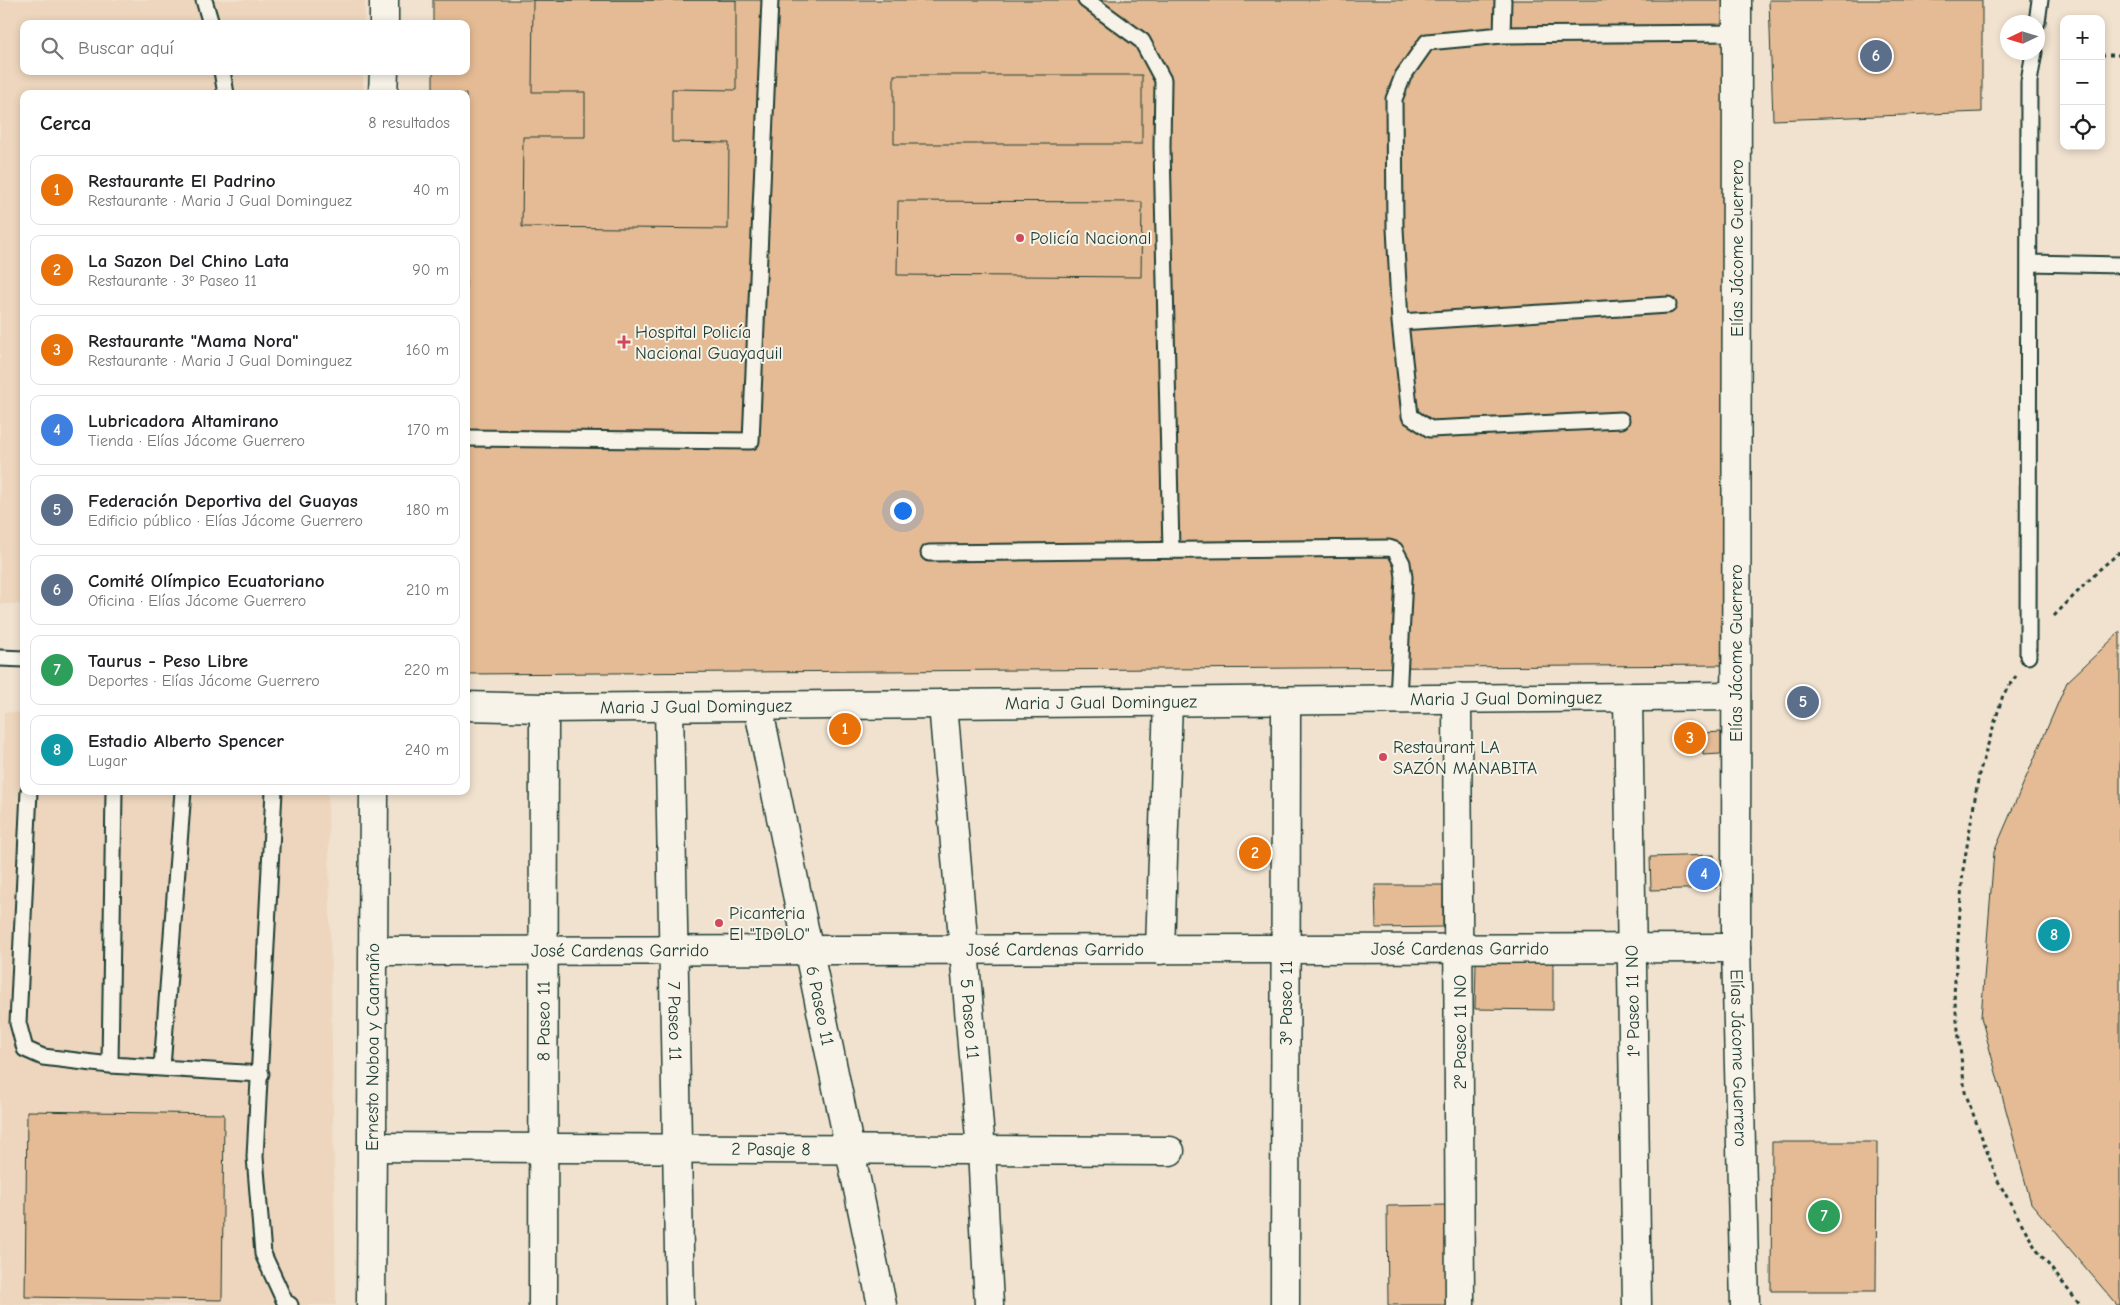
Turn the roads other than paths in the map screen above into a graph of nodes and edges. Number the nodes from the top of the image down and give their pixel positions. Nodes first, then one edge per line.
1 (204, 0) edge
2 (384, 0) edge
3 (770, 0) edge
4 (1086, 0) edge
5 (1502, 0) edge
6 (1737, 0) edge
7 (2040, 0) edge
8 (2038, 15) edge
9 (210, 20) edge
10 (384, 20) edge
11 (1737, 33) junction
12 (1502, 35) junction
13 (2033, 60) edge
14 (223, 75) edge
15 (384, 75) edge
16 (225, 90) edge
17 (383, 90) edge
18 (2030, 263) junction
19 (2120, 265) edge
20 (1668, 305) dead end
21 (1400, 322) junction
22 (1622, 420) dead end
23 (470, 438) edge
24 (1172, 550) junction
25 (930, 553) dead end
26 (2028, 656) road end
27 (0, 658) edge
28 (20, 658) edge
29 (1736, 696) junction
30 (1628, 697) junction
31 (1457, 698) junction
32 (1398, 699) junction
33 (1286, 700) junction
34 (1168, 701) junction
35 (943, 704) junction
36 (470, 706) edge
37 (758, 706) junction
38 (669, 707) junction
39 (544, 708) junction
40 (30, 795) edge
41 (114, 795) edge
42 (183, 795) edge
43 (274, 795) edge
44 (374, 795) edge
45 (1736, 948) junction
46 (1286, 949) junction
47 (1459, 949) junction
48 (1633, 949) junction
49 (675, 950) junction
50 (807, 950) junction
51 (964, 950) junction
52 (1160, 950) junction
53 (374, 951) junction
54 (545, 951) junction
55 (110, 1064) junction
56 (162, 1067) junction
57 (261, 1074) junction
58 (372, 1147) junction
59 (545, 1148) junction
60 (678, 1148) junction
61 (849, 1149) junction
62 (981, 1150) junction
63 (1170, 1151) dead end
64 (290, 1305) edge
65 (371, 1305) edge
66 (543, 1305) edge
67 (680, 1305) edge
68 (882, 1305) edge
69 (989, 1305) edge
70 (1284, 1305) edge
71 (1460, 1305) edge
72 (1637, 1305) edge
73 (1745, 1305) edge

1 - 9 lane
2 - 10 street
3 - 23 lane
4 - 24 lane
5 - 12 lane
6 - 11 street, Elías Jácome Guerrero
7 - 8 lane
11 - 12 lane
11 - 29 street, Elías Jácome Guerrero
12 - 21 lane
13 - 18 lane
14 - 16 lane
15 - 17 street
18 - 19 lane
18 - 26 lane
20 - 21 lane
21 - 22 lane
24 - 25 lane
24 - 32 lane
27 - 28 lane
29 - 30 street, Maria J Gual Dominguez
29 - 45 street, Elías Jácome Guerrero
30 - 31 street, Maria J Gual Dominguez
30 - 48 street, 1º Paseo 11 NO
31 - 32 street, Maria J Gual Dominguez
31 - 47 street, 2º Paseo 11 NO
32 - 33 street, Maria J Gual Dominguez
33 - 34 street, Maria J Gual Dominguez
33 - 46 street, 3º Paseo 11
34 - 35 street, Maria J Gual Dominguez
34 - 52 street
35 - 37 street, Maria J Gual Dominguez
35 - 51 street, 5 Paseo 11
36 - 39 street, Maria J Gual Dominguez
37 - 38 street, Maria J Gual Dominguez
37 - 50 street, 6 Paseo 11
38 - 39 street, Maria J Gual Dominguez
38 - 49 street, 7 Paseo 11
39 - 54 street, 8 Paseo 11
40 - 55 lane
41 - 55 lane
42 - 56 lane
43 - 57 lane
44 - 53 street, Ernesto Noboa y Caamaño
45 - 48 street, José Cardenas Garrido
45 - 73 street, Elías Jácome Guerrero
46 - 47 street, José Cardenas Garrido
46 - 52 street, José Cardenas Garrido
46 - 70 street, 3º Paseo 11
47 - 48 street, José Cardenas Garrido
47 - 71 street, 2º Paseo 11 NO
48 - 72 street, 1º Paseo 11 NO
49 - 50 street, José Cardenas Garrido
49 - 54 street, José Cardenas Garrido
49 - 60 street, 7 Paseo 11
50 - 51 street, José Cardenas Garrido
50 - 61 street, 6 Paseo 11
51 - 52 street, José Cardenas Garrido
51 - 62 street, 5 Paseo 11
53 - 54 street, José Cardenas Garrido
53 - 58 street, Ernesto Noboa y Caamaño
54 - 59 street, 8 Paseo 11
55 - 56 lane
56 - 57 lane
57 - 64 lane
58 - 59 street, 2 Pasaje 8
58 - 65 street, Ernesto Noboa y Caamaño
59 - 60 street, 2 Pasaje 8
59 - 66 street, 8 Paseo 11
60 - 61 street, 2 Pasaje 8
60 - 67 street, 7 Paseo 11
61 - 62 street, 2 Pasaje 8
61 - 68 street, 6 Paseo 11
62 - 63 street, 2 Pasaje 8
62 - 69 street, 5 Paseo 11

